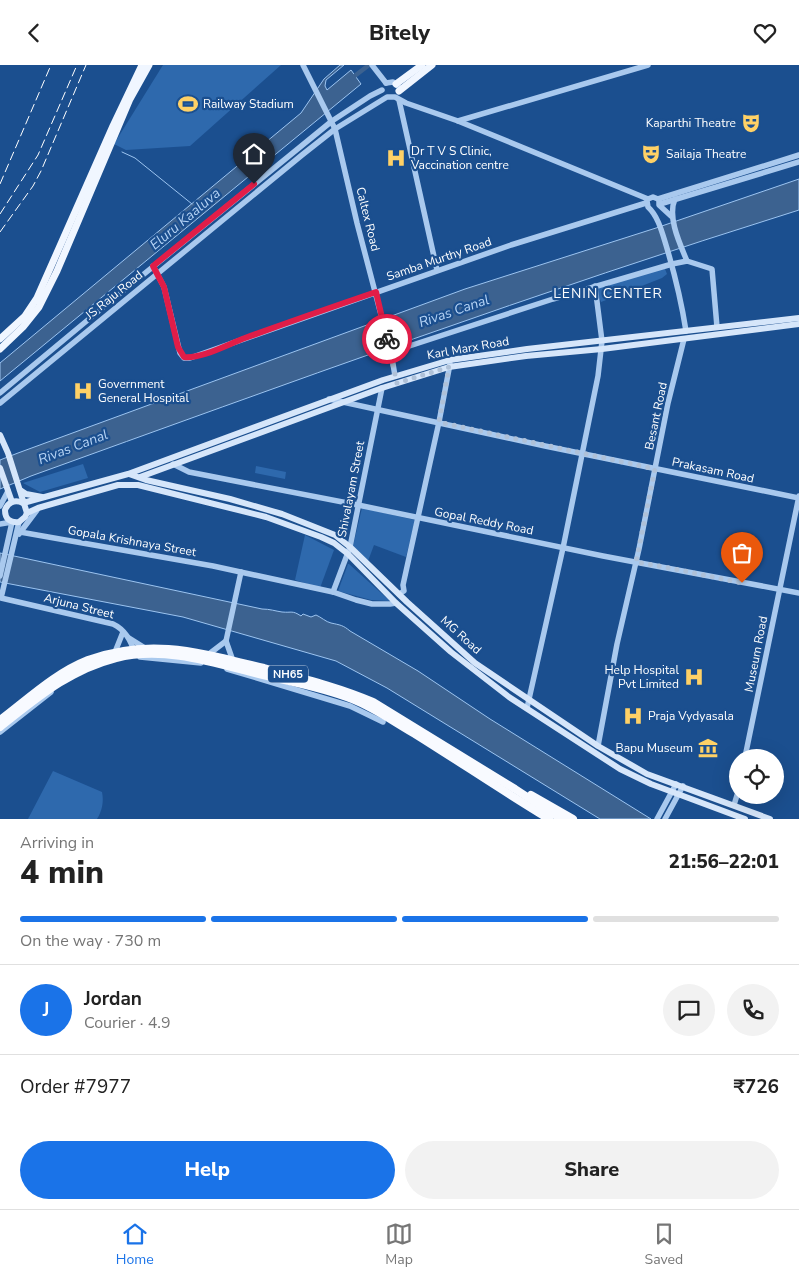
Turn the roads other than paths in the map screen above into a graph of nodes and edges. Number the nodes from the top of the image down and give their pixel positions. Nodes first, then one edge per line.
1 (142, 65) edge
2 (149, 65) edge
3 (303, 65) edge
4 (372, 65) edge
5 (422, 65) edge
6 (432, 65) edge
7 (648, 65) edge
8 (386, 83) junction
9 (382, 90) junction
10 (397, 93) junction
11 (387, 97) junction
12 (332, 121) junction
13 (458, 121) junction
14 (335, 129) junction
15 (799, 155) edge
16 (799, 162) edge
17 (675, 199) junction
18 (647, 201) junction
19 (659, 203) junction
20 (651, 209) junction
21 (673, 220) junction
22 (687, 261) junction
23 (672, 264) junction
24 (153, 266) junction
25 (438, 270) junction
26 (158, 274) junction
27 (595, 286) junction
28 (376, 292) junction
29 (799, 318) edge
30 (799, 324) edge
31 (717, 327) junction
32 (686, 331) junction
33 (0, 339) edge
34 (684, 339) junction
35 (602, 341) junction
36 (0, 349) edge
37 (602, 349) junction
38 (391, 350) junction
39 (450, 363) junction
40 (396, 379) junction
41 (382, 388) junction
42 (0, 393) edge
43 (329, 399) junction
44 (0, 403) edge
45 (343, 403) junction
46 (377, 410) junction
47 (439, 422) junction
48 (0, 435) edge
49 (582, 453) junction
50 (170, 462) junction
51 (0, 468) edge
52 (655, 469) junction
53 (128, 474) junction
54 (140, 477) junction
55 (138, 485) junction
56 (20, 489) junction
57 (170, 490) junction
58 (8, 492) junction
59 (45, 497) junction
60 (799, 497) edge
61 (10, 503) junction
62 (23, 503) junction
63 (358, 505) junction
64 (0, 507) edge
65 (38, 508) junction
66 (0, 511) edge
67 (27, 513) junction
68 (419, 519) junction
69 (15, 522) junction
70 (2, 523) edge
71 (20, 532) junction
72 (10, 534) junction
73 (12, 544) junction
74 (350, 547) junction
75 (563, 548) junction
76 (348, 554) junction
77 (636, 562) junction
78 (241, 572) junction
79 (0, 576) edge
80 (779, 590) junction
81 (333, 592) junction
82 (402, 592) junction
83 (799, 593) edge
84 (396, 603) junction
85 (125, 634) junction
86 (226, 641) junction
87 (145, 648) junction
88 (115, 652) junction
89 (134, 652) junction
90 (209, 654) junction
91 (233, 661) junction
92 (530, 700) junction
93 (527, 708) junction
94 (0, 720) edge
95 (383, 722) dead end
96 (0, 727) edge
97 (0, 732) edge
98 (598, 745) junction
99 (747, 749) edge
100 (683, 786) junction
101 (674, 788) junction
102 (515, 789) junction
103 (680, 794) junction
104 (734, 805) joint
105 (658, 817) edge
106 (549, 819) edge
107 (561, 819) edge
108 (573, 819) edge
109 (665, 819) edge
110 (745, 819) edge
111 (770, 819) edge

1 - 33 main road
2 - 36 main road
3 - 12 street, Caltex Road
4 - 8 street
5 - 10 main road
6 - 10 main road
7 - 13 street
8 - 9 street
8 - 10 street
9 - 11 street
9 - 12 street, JS Raju Road
10 - 11 street
10 - 13 street
10 - 25 street
11 - 14 street, JS Raju Road
12 - 14 street, Caltex Road
12 - 24 street, JS Raju Road
13 - 18 street
14 - 26 street, JS Raju Road
14 - 28 street, Caltex Road
15 - 19 street
16 - 17 street
17 - 19 street
17 - 21 street
18 - 19 street
18 - 20 street
18 - 25 street, Samba Murthy Road
19 - 20 street
19 - 21 street
20 - 23 street
21 - 22 street
22 - 23 street
22 - 31 street
23 - 27 street
23 - 32 street
24 - 26 street
24 - 42 street, JS Raju Road
25 - 28 street, Samba Murthy Road
26 - 28 street, Samba Murthy Road
26 - 44 street, JS Raju Road
27 - 35 street
27 - 38 street
28 - 38 street, Caltex Road
29 - 31 main road, Karl Marx Road
30 - 34 main road, Karl Marx Road
31 - 32 main road, Karl Marx Road
32 - 35 main road, Karl Marx Road
34 - 37 main road, Karl Marx Road
34 - 52 street, Besant Road
35 - 37 street
35 - 39 main road, Karl Marx Road
37 - 39 main road, Karl Marx Road
37 - 49 street
38 - 40 street, Caltex Road
39 - 40 main road, Karl Marx Road
39 - 47 street
40 - 41 main road, Karl Marx Road
40 - 43 main road, Karl Marx Road
41 - 45 main road, Karl Marx Road
41 - 46 street, Shivalayam Street
43 - 45 street, Prakasam Road
43 - 50 main road, Karl Marx Road
45 - 46 street, Prakasam Road
45 - 50 main road, Karl Marx Road
46 - 47 street, Prakasam Road
46 - 63 street, Shivalayam Street
47 - 49 street, Prakasam Road
47 - 68 street
48 - 56 main road
49 - 52 street, Prakasam Road
49 - 75 street
50 - 53 main road, Karl Marx Road
50 - 54 main road, Karl Marx Road
50 - 63 street, Gopal Reddy Road
51 - 58 main road
52 - 60 street, Prakasam Road
52 - 77 street, Besant Road
53 - 54 main road, MG Road
53 - 59 main road, Karl Marx Road
54 - 55 main road
54 - 57 main road, MG Road
55 - 57 main road, MG Road
55 - 65 main road, MG Road
56 - 59 main road
56 - 62 main road
57 - 74 main road, MG Road
57 - 76 main road, MG Road
58 - 61 main road
58 - 64 street
59 - 62 main road, Karl Marx Road
60 - 80 street, Museum Road
61 - 62 main road
61 - 66 street
61 - 69 main road
62 - 67 main road
63 - 68 street, Gopal Reddy Road
63 - 74 street, Shivalayam Street
65 - 67 main road, MG Road
65 - 71 street
67 - 69 main road
68 - 75 street, Gopal Reddy Road
68 - 82 street
69 - 70 street
69 - 72 street
69 - 73 street
70 - 72 street
71 - 73 street
71 - 78 street, Gopala Krishnaya Street
72 - 73 street
73 - 79 street
73 - 85 street, Arjuna Street
74 - 76 street, Shivalayam Street
74 - 82 main road, MG Road
75 - 77 street, Gopal Reddy Road
75 - 92 street
76 - 81 street, Shivalayam Street
76 - 84 main road, MG Road
77 - 80 street, Gopal Reddy Road
77 - 98 street, Besant Road
78 - 81 street, Gopala Krishnaya Street
78 - 86 street
80 - 83 street, Gopal Reddy Road
80 - 99 street, Museum Road
81 - 84 street, Gopala Krishnaya Street
82 - 92 main road, MG Road
84 - 93 main road, MG Road
85 - 87 street, Arjuna Street
85 - 88 street
85 - 89 street
86 - 90 street
86 - 91 street
87 - 89 highway, NH65
87 - 90 highway, NH65
88 - 89 highway, NH65
88 - 94 highway, NH65
89 - 96 highway, NH65
89 - 106 highway, NH65
90 - 91 highway, NH65
91 - 102 highway, NH65
92 - 93 street
92 - 98 main road, MG Road
93 - 101 main road, MG Road
95 - 97 street
98 - 101 main road, MG Road
100 - 101 main road, MG Road
100 - 103 street
100 - 104 main road, MG Road
101 - 103 main road, MG Road
101 - 105 street
102 - 107 highway, NH65
102 - 108 highway
103 - 109 street
103 - 110 main road, MG Road
104 - 111 main road, MG Road

